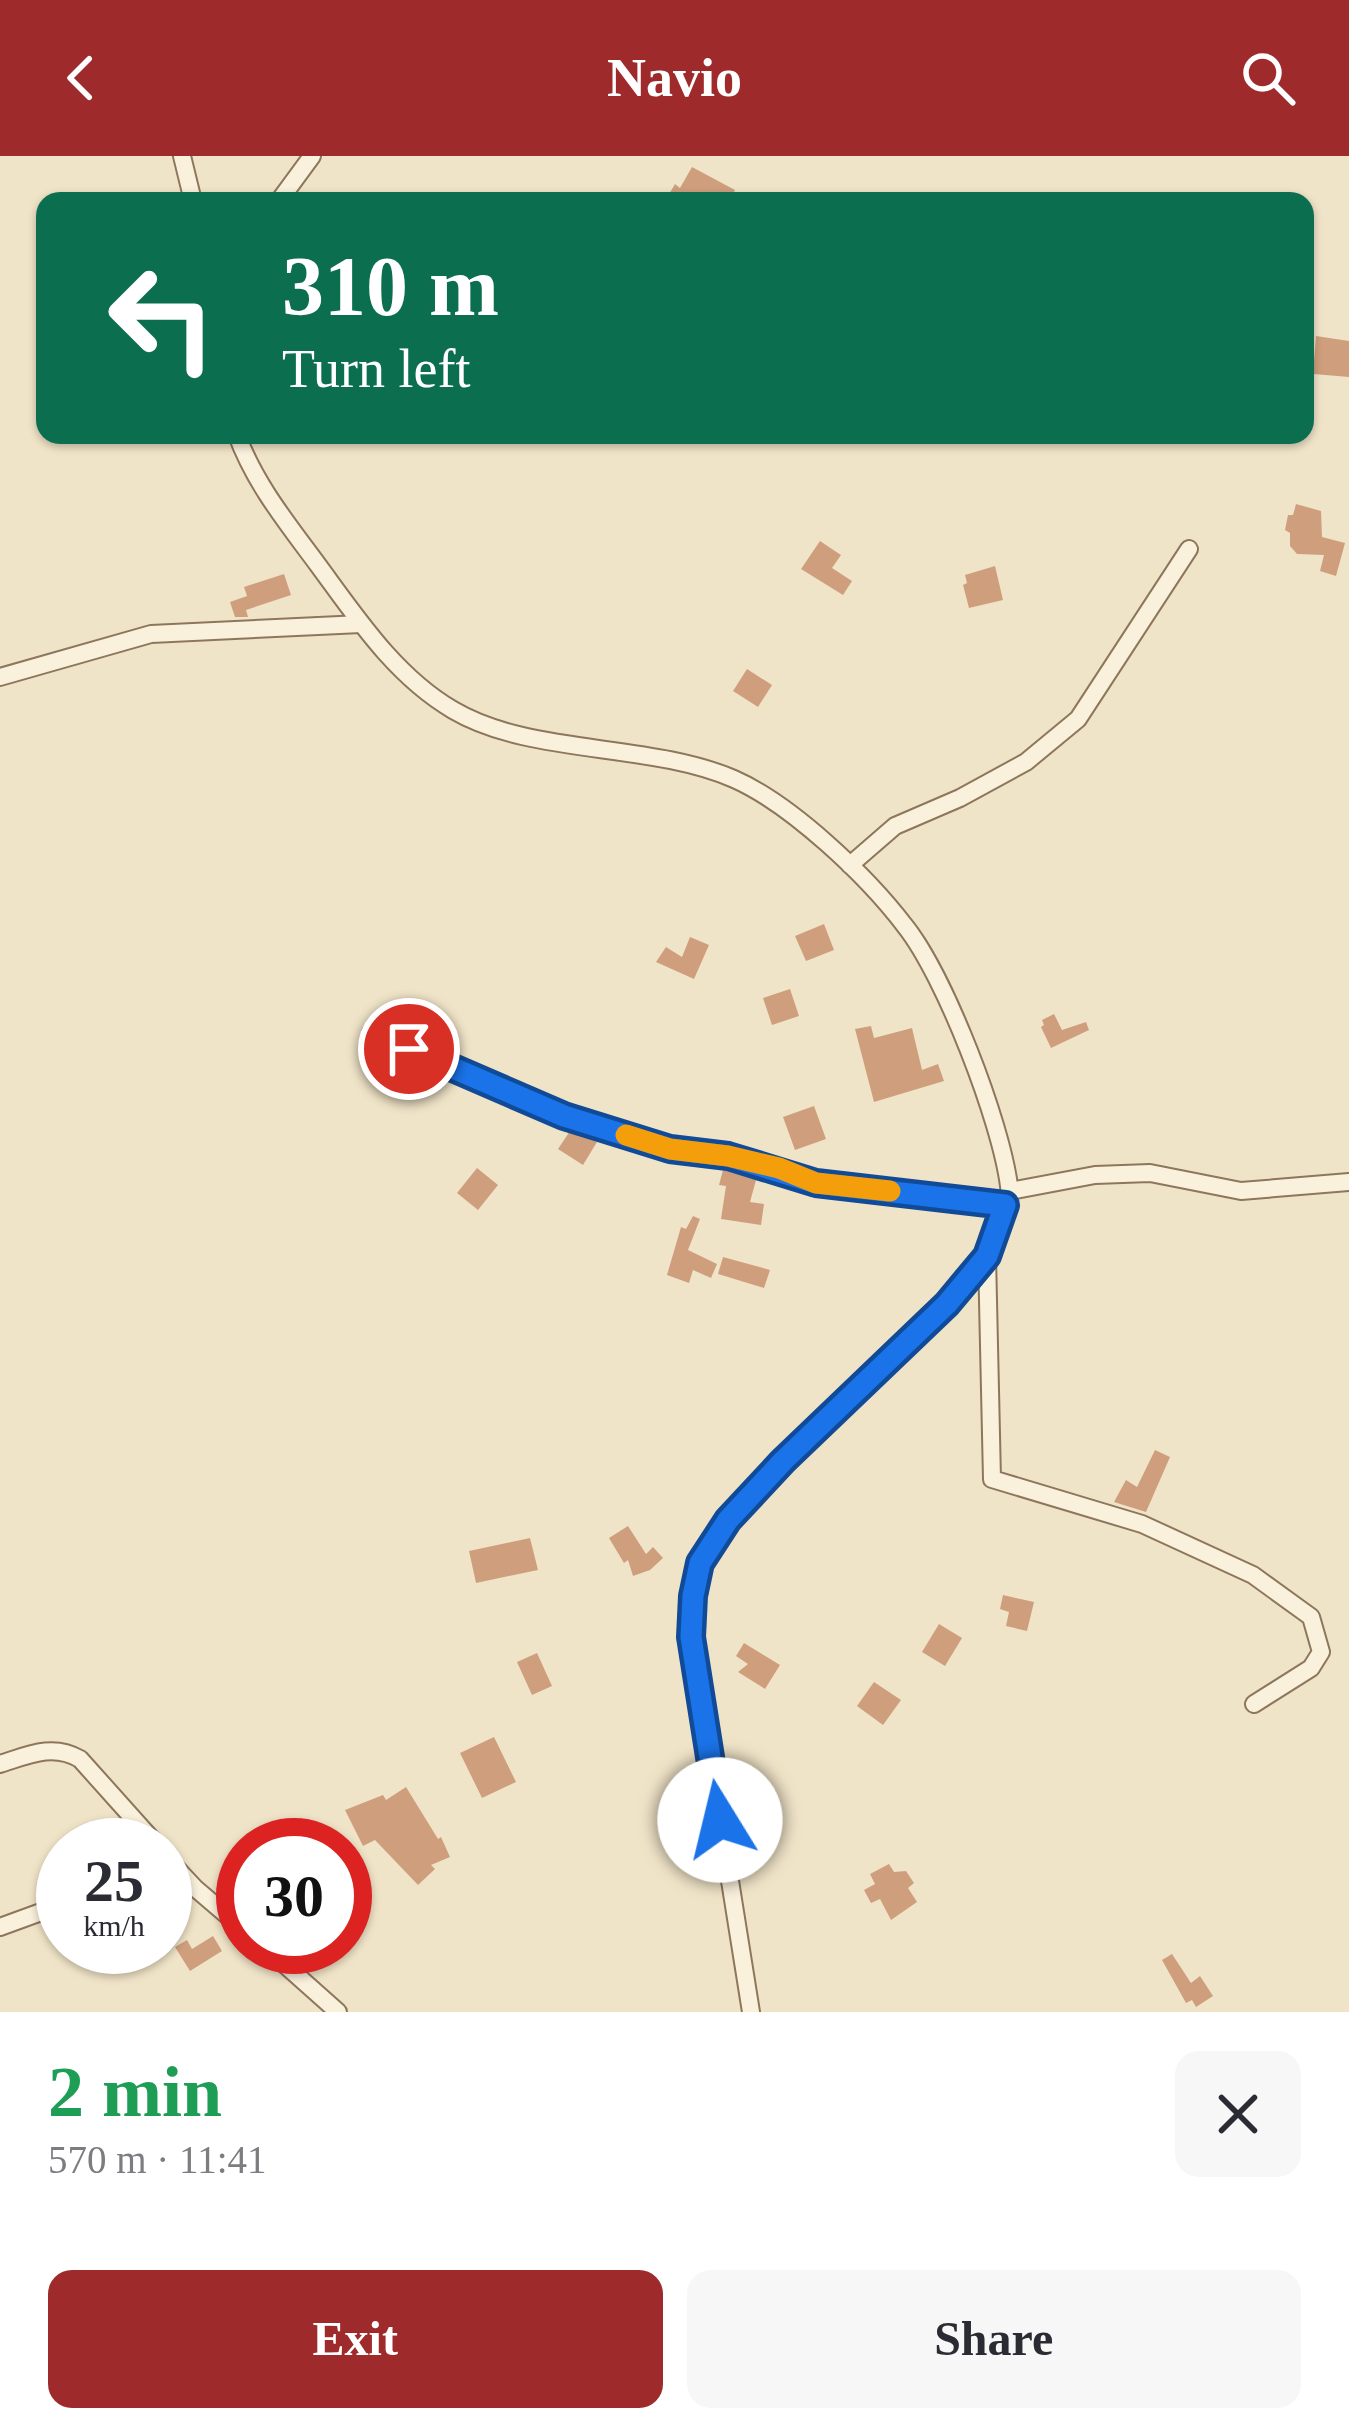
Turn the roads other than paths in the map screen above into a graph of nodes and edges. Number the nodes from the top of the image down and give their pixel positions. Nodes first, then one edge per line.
1 (182, 156) edge
2 (312, 156) edge
3 (192, 192) edge
4 (286, 192) edge
5 (241, 444) edge
6 (1189, 549) dead end
7 (361, 624) junction
8 (0, 677) edge
9 (850, 865) junction
10 (370, 1033) dead end
11 (1349, 1182) edge
12 (1008, 1198) junction
13 (987, 1256) junction
14 (1254, 1704) dead end
15 (0, 1764) edge
16 (133, 1818) edge
17 (192, 1884) edge
18 (216, 1905) edge
19 (36, 1914) edge
20 (0, 1927) edge
21 (295, 1974) edge
22 (338, 2012) edge
23 (751, 2012) edge

1 - 3 street
2 - 4 street
5 - 7 street
6 - 9 street
7 - 8 street
7 - 9 street
9 - 12 street
10 - 12 street
11 - 12 street
12 - 13 street
13 - 14 street
13 - 23 street
15 - 16 street
17 - 18 street
19 - 20 street
21 - 22 street

